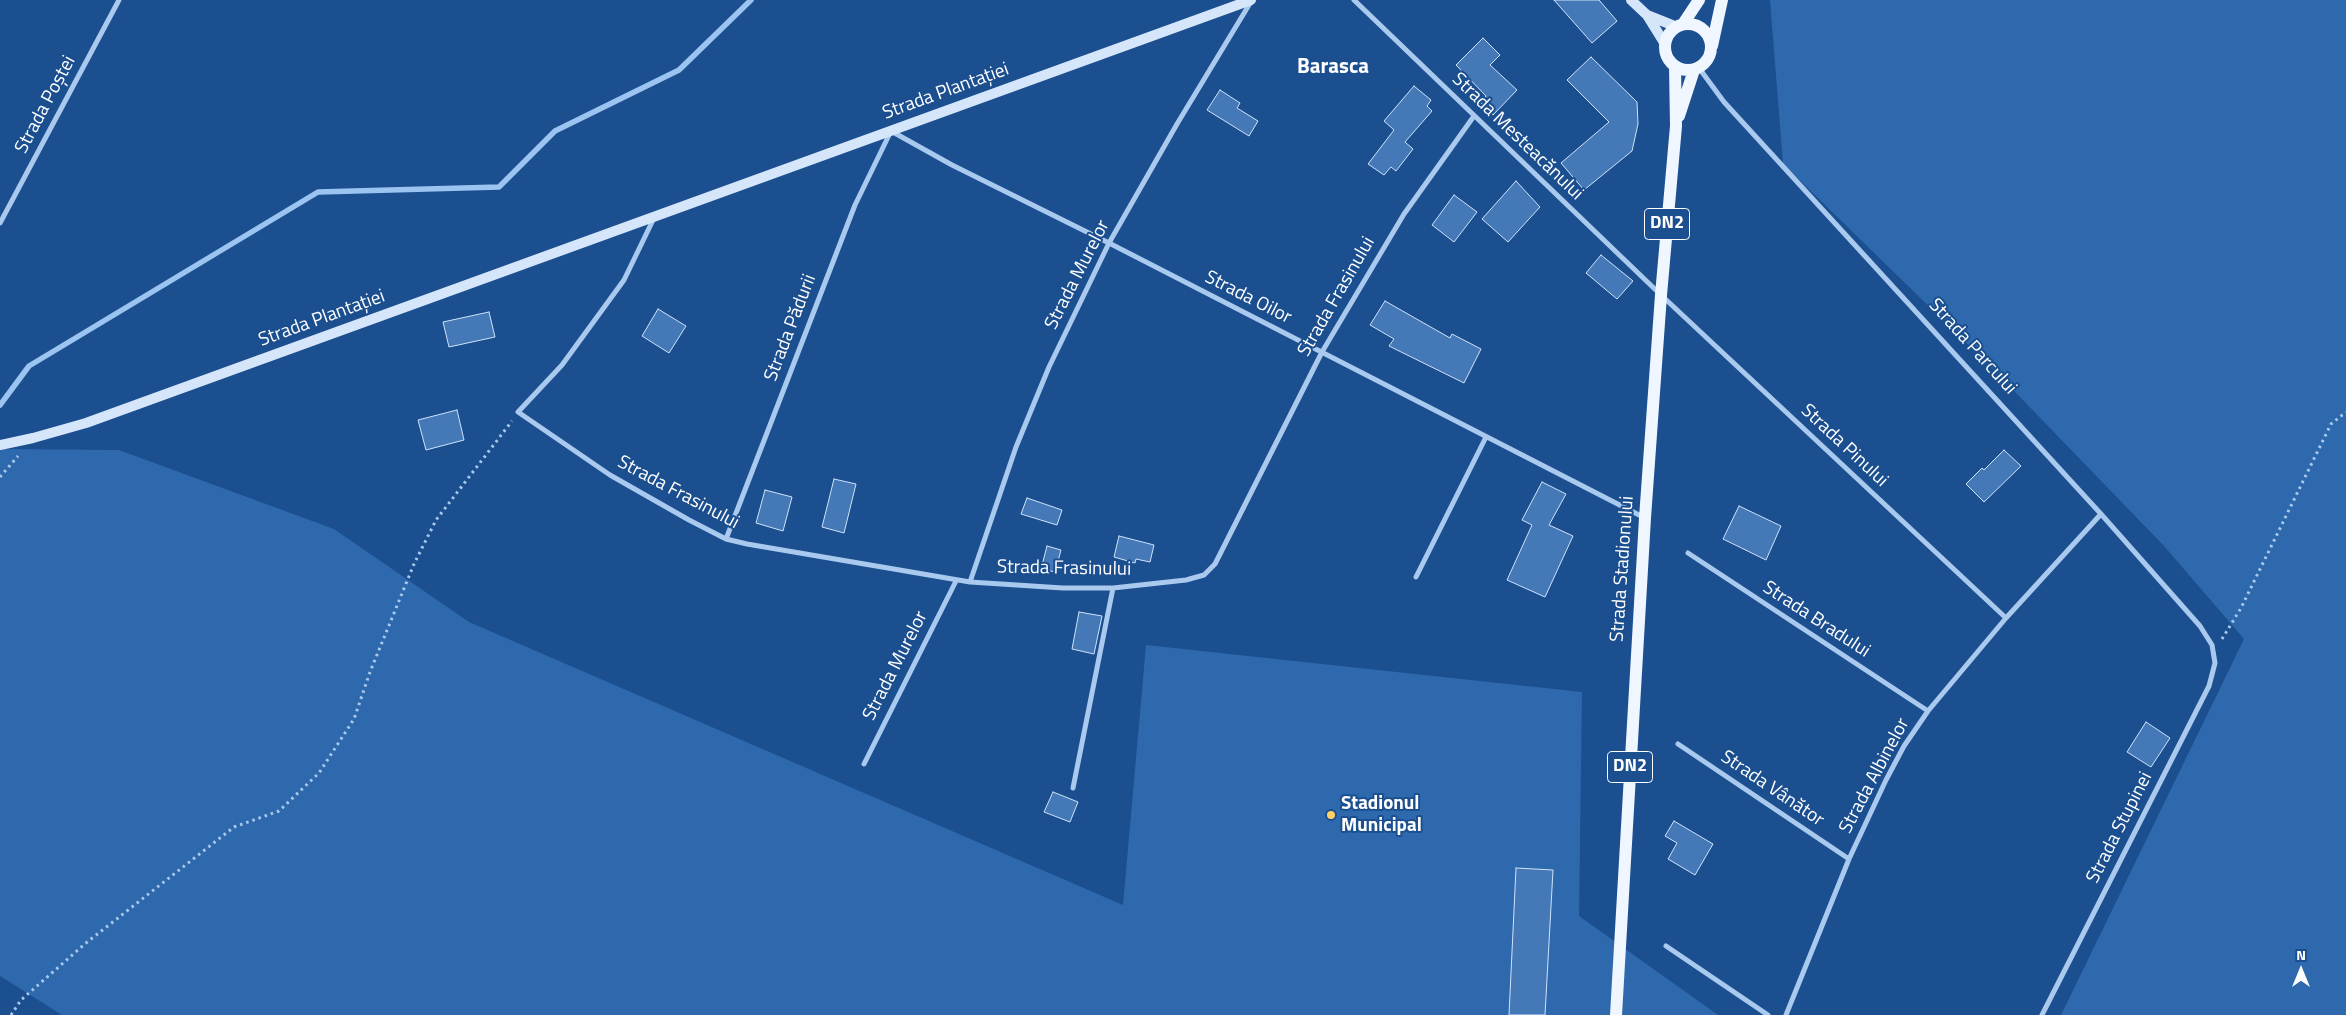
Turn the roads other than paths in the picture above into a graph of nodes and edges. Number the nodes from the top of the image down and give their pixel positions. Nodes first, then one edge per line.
1 (118, 0) edge
2 (1251, 0) edge
3 (1354, 0) edge
4 (1631, 0) edge
5 (1698, 0) edge
6 (1722, 0) edge
7 (1647, 15) junction
8 (1680, 25) junction
9 (1665, 44) junction
10 (1712, 46) junction
11 (1675, 66) junction
12 (1696, 69) junction
13 (1474, 116) junction
14 (1676, 126) junction
15 (891, 131) junction
16 (654, 218) junction
17 (0, 223) edge
18 (1109, 243) junction
19 (1661, 295) junction
20 (1322, 352) junction
21 (1486, 437) junction
22 (0, 445) edge
23 (2101, 514) junction
24 (1645, 518) junction
25 (726, 538) junction
26 (1688, 553) dead end
27 (1416, 577) dead end
28 (956, 581) junction
29 (970, 582) junction
30 (1113, 588) junction
31 (2006, 618) junction
32 (2214, 652) joint
33 (1928, 711) junction
34 (1678, 744) dead end
35 (864, 764) dead end
36 (1073, 788) dead end
37 (1849, 859) junction
38 (1666, 946) dead end
39 (1616, 1015) edge
40 (1768, 1015) edge
41 (1786, 1015) edge
42 (2042, 1015) edge

1 - 17 street, Strada Poștei
2 - 15 main road, Strada Plantației
2 - 18 street, Strada Murelor
3 - 13 street, Strada Mesteacănului
4 - 7 main road
5 - 8 main road
6 - 10 main road, DN2
7 - 8 main road
7 - 9 main road
8 - 9 main road
8 - 10 main road
9 - 11 main road, DN2
10 - 12 main road, DN2
11 - 12 main road
11 - 14 main road, Strada Stadionului / DN2
12 - 14 main road, Strada Stadionului / DN2
12 - 23 street, Strada Parcului
13 - 19 street, Strada Mesteacănului
13 - 20 street, Strada Frasinului
14 - 19 main road, Strada Stadionului / DN2
15 - 16 main road, Strada Plantației
15 - 18 street, Strada Oilor
15 - 25 street, Strada Pădurii
16 - 22 main road, Strada Plantației
16 - 25 street, Strada Frasinului
18 - 20 street, Strada Oilor
18 - 29 street, Strada Murelor
19 - 24 main road, Strada Stadionului / DN2
19 - 31 street, Strada Pinului
20 - 21 street, Strada Oilor
20 - 30 street, Strada Frasinului
21 - 24 street, Strada Oilor
21 - 27 street
23 - 31 street, Strada Albinelor
23 - 32 street, Strada Parcului
24 - 39 main road, Strada Stadionului / DN2
25 - 28 street, Strada Frasinului
26 - 33 street, Strada Bradului
28 - 29 street, Strada Frasinului
28 - 35 street, Strada Murelor
29 - 30 street, Strada Frasinului
30 - 36 street
31 - 33 street, Strada Albinelor
32 - 42 street, Strada Stupinei
33 - 37 street, Strada Albinelor
34 - 37 street, Strada Vânător
37 - 41 street, Strada Albinelor
38 - 40 street

